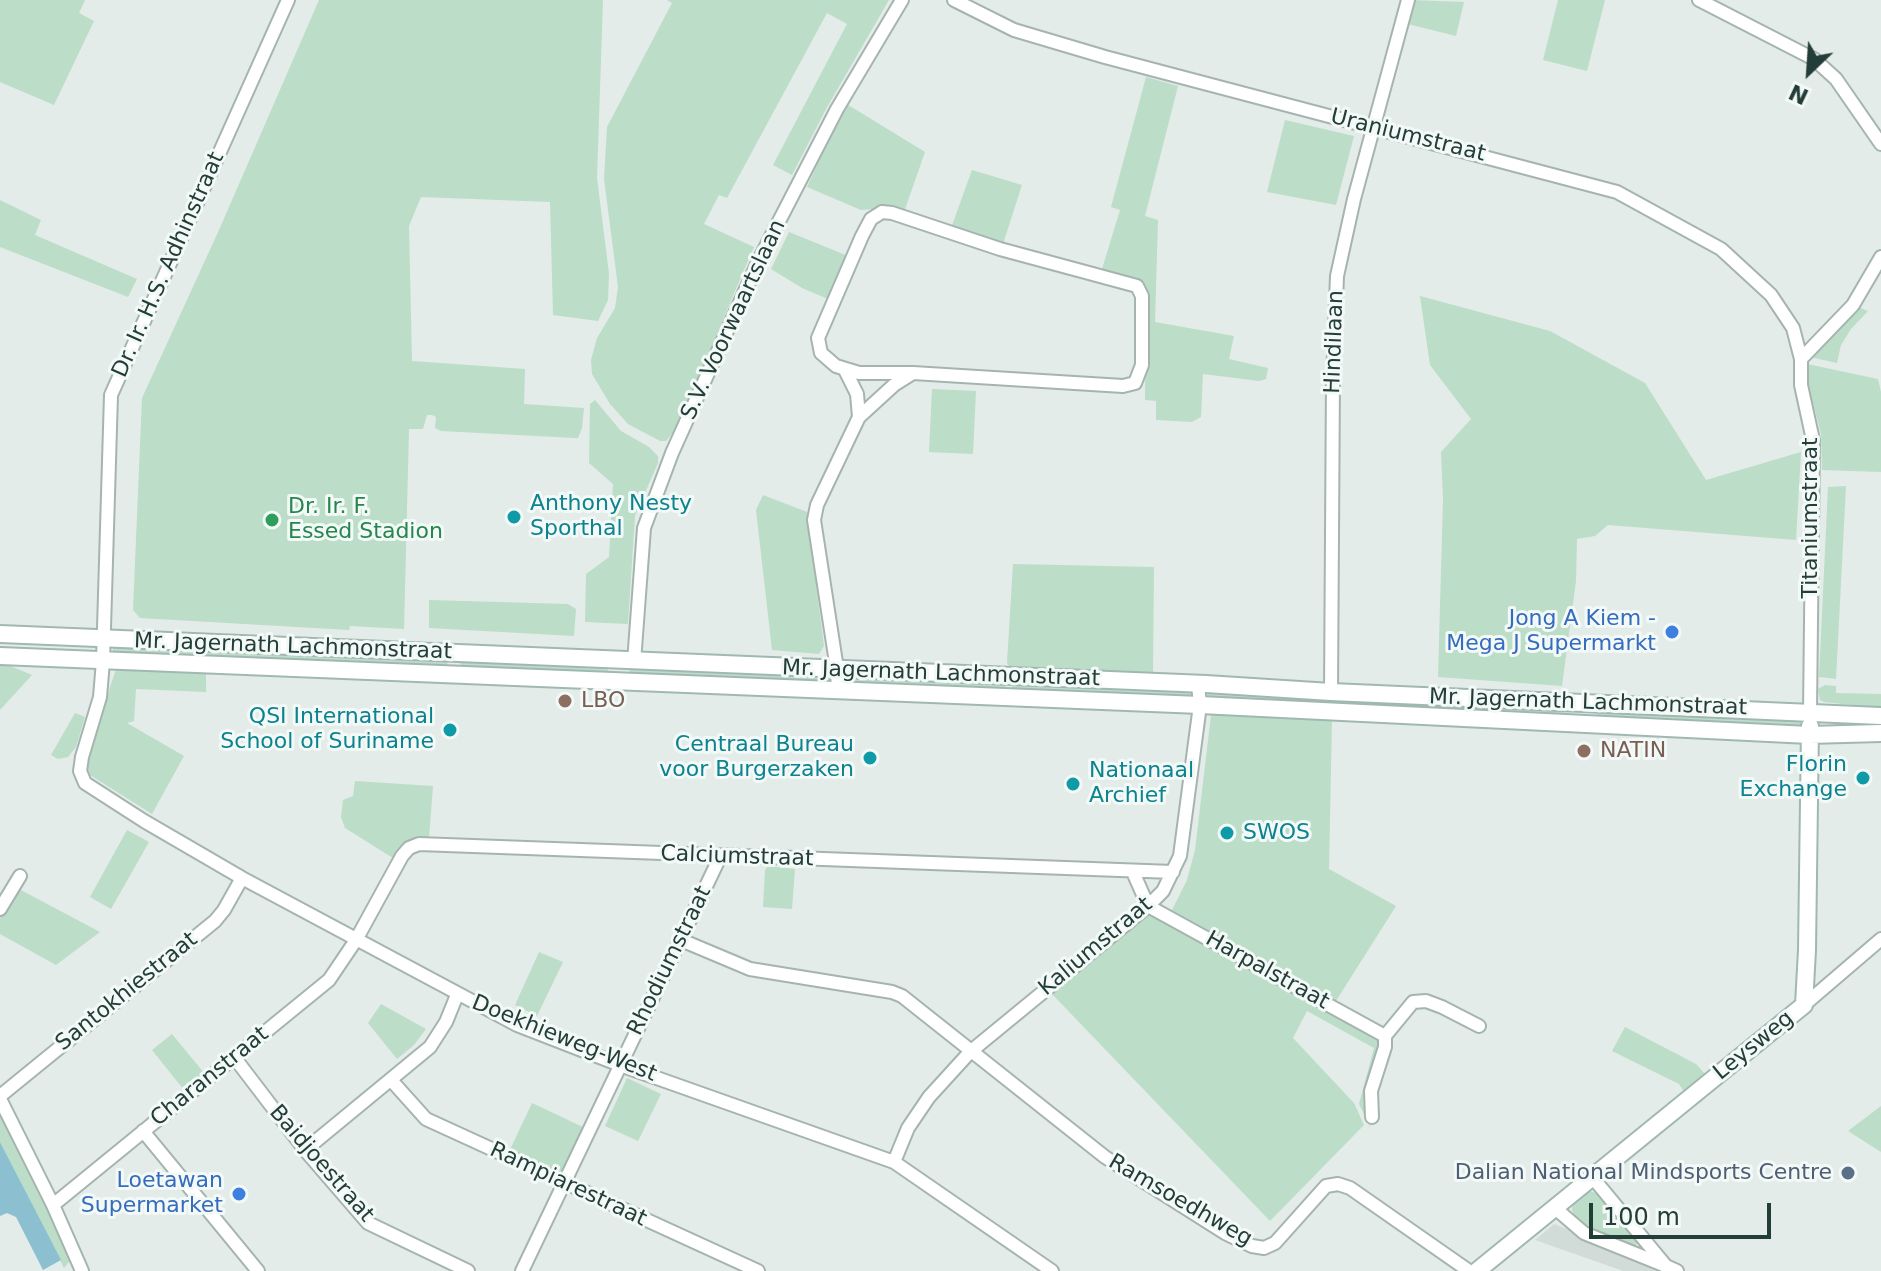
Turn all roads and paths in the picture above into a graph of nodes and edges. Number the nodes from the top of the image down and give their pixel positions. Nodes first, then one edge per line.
1 (288, 0) edge
2 (902, 0) edge
3 (954, 0) edge
4 (1408, 0) edge
5 (1699, 0) edge
6 (1374, 126) junction
7 (1881, 144) edge
8 (1881, 257) edge
9 (1801, 359) junction
10 (845, 370) junction
11 (913, 373) junction
12 (859, 417) junction
13 (0, 634) edge
14 (105, 639) junction
15 (460, 654) junction
16 (0, 656) edge
17 (103, 661) junction
18 (627, 661) junction
19 (837, 669) junction
20 (459, 674) junction
21 (621, 681) junction
22 (1198, 684) junction
23 (838, 691) junction
24 (1331, 692) junction
25 (1200, 705) junction
26 (1810, 712) junction
27 (1881, 716) edge
28 (1881, 733) edge
29 (1809, 735) junction
30 (85, 783) joint
31 (720, 857) junction
32 (1133, 872) junction
33 (1173, 872) junction
34 (20, 876) dead end
35 (242, 878) junction
36 (1148, 906) junction
37 (0, 909) edge
38 (1881, 939) edge
39 (356, 940) junction
40 (681, 940) junction
41 (457, 995) junction
42 (1804, 1005) junction
43 (1479, 1026) dead end
44 (1385, 1036) junction
45 (970, 1052) junction
46 (234, 1057) junction
47 (620, 1065) junction
48 (391, 1080) junction
49 (0, 1098) edge
50 (1372, 1117) dead end
51 (143, 1131) junction
52 (305, 1150) junction
53 (894, 1162) junction
54 (1593, 1178) junction
55 (563, 1184) junction
56 (53, 1205) junction
57 (1555, 1208) junction
58 (1670, 1269) edge
59 (82, 1271) edge
60 (258, 1271) edge
61 (468, 1271) edge
62 (522, 1271) edge
63 (758, 1271) edge
64 (1052, 1271) edge
65 (1469, 1271) edge
66 (1477, 1271) edge

1 - 14 street, Dr. Ir. H.S. Adhinstraat
2 - 18 street, S.V. Voorwaartslaan
3 - 6 street, Uraniumstraat
4 - 6 street, Hindilaan
5 - 7 street
6 - 9 street, Uraniumstraat
6 - 24 street, Hindilaan
8 - 9 street
9 - 26 street, Titaniumstraat
10 - 11 street
10 - 11 street
10 - 12 street
11 - 12 street
12 - 19 street
13 - 14 main road, Mr. Jagernath Lachmonstraat
14 - 15 main road, Mr. Jagernath Lachmonstraat
14 - 17 street, Dr. Ir. H.S. Adhinstraat
15 - 18 main road, Mr. Jagernath Lachmonstraat
15 - 20 main road
16 - 17 main road, Mr. Jagernath Lachmonstraat
17 - 20 main road, Mr. Jagernath Lachmonstraat
17 - 30 street, Dr. Ir. H.S. Adhinstraat
18 - 19 main road, Mr. Jagernath Lachmonstraat
18 - 21 main road
19 - 22 main road, Mr. Jagernath Lachmonstraat
19 - 23 street
20 - 21 main road, Mr. Jagernath Lachmonstraat
21 - 23 main road, Mr. Jagernath Lachmonstraat
22 - 24 main road, Mr. Jagernath Lachmonstraat
22 - 25 street, Kaliumstraat
23 - 25 main road, Mr. Jagernath Lachmonstraat
24 - 26 main road, Mr. Jagernath Lachmonstraat
25 - 29 main road, Mr. Jagernath Lachmonstraat
25 - 33 street, Kaliumstraat
26 - 27 main road, Mr. Jagernath Lachmonstraat
26 - 29 main road, Leysweg
28 - 29 main road, Mr. Jagernath Lachmonstraat
29 - 42 main road, Leysweg
30 - 35 street, Doekhieweg-West
31 - 32 street, Calciumstraat
31 - 39 street, Calciumstraat
31 - 40 street, Rhodiumstraat
32 - 33 street, Calciumstraat
32 - 36 street
33 - 36 street, Kaliumstraat
34 - 37 street
35 - 39 street, Doekhieweg-West
35 - 49 street, Santokhiestraat
36 - 44 street, Harpalstraat
36 - 45 street, Kaliumstraat
38 - 42 street
39 - 41 street, Doekhieweg-West
39 - 46 street, Charanstraat
40 - 45 street, Ramsoedhweg
40 - 47 street, Rhodiumstraat
41 - 47 street, Doekhieweg-West
41 - 48 street
42 - 54 main road, Leysweg
43 - 44 street
44 - 50 street
45 - 53 street, Kaliumstraat
45 - 65 street, Ramsoedhweg
46 - 51 street, Charanstraat
46 - 52 street, Baidjoestraat
47 - 53 street, Doekhieweg-West
47 - 55 street, Rhodiumstraat
48 - 52 street
48 - 55 street, Rampiarestraat
49 - 56 street
51 - 56 street, Charanstraat
51 - 60 street
52 - 61 street, Baidjoestraat
53 - 64 street, Doekhieweg-West
54 - 57 main road, Leysweg
54 - 58 street
55 - 62 street, Rhodiumstraat
55 - 63 street, Rampiarestraat
56 - 59 street
57 - 58 street
57 - 66 main road, Leysweg

